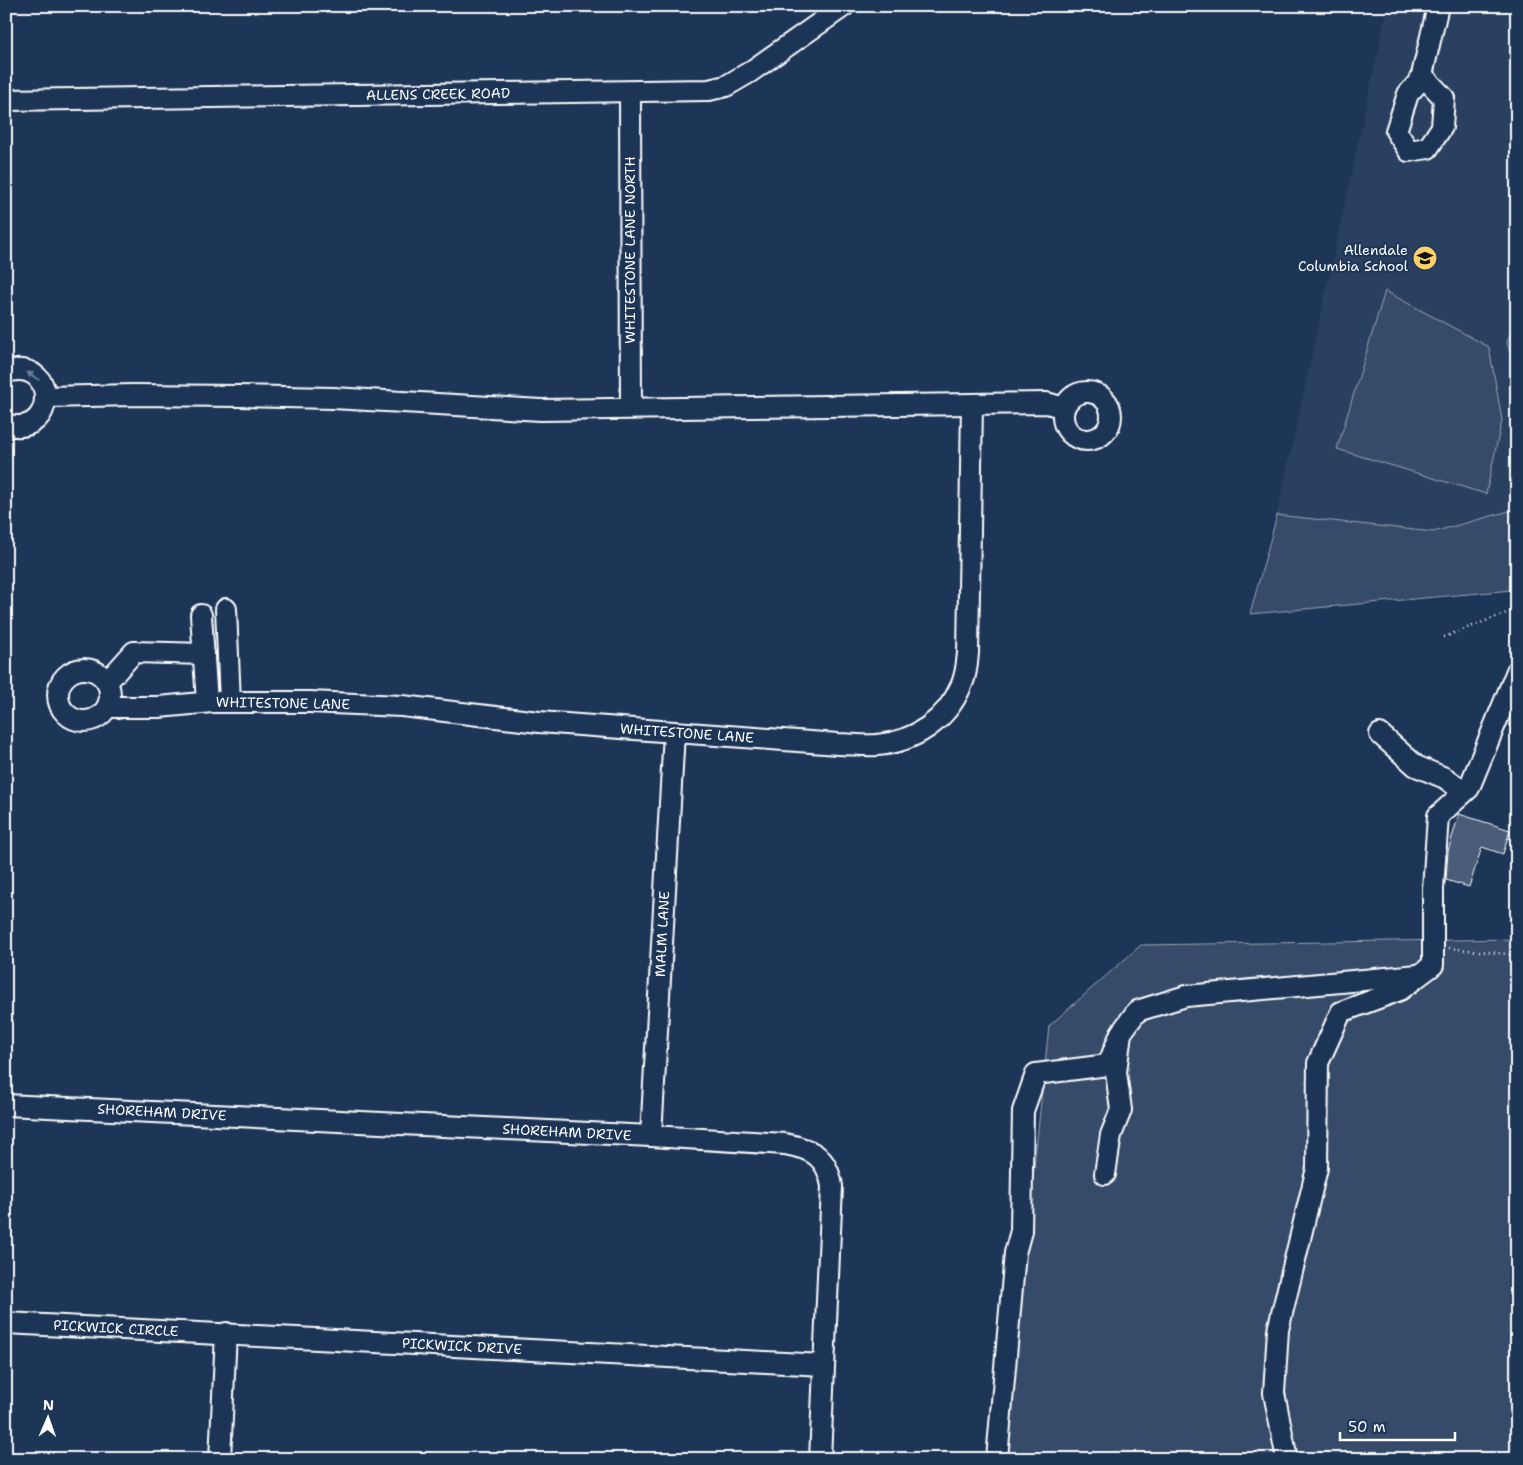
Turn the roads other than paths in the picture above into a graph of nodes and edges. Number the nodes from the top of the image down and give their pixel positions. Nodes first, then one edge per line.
1 (844, 6) edge
2 (1438, 6) edge
3 (1422, 75) dead end
4 (630, 92) junction
5 (6, 100) edge
6 (6, 372) edge
7 (46, 397) junction
8 (972, 405) junction
9 (630, 408) junction
10 (1064, 408) dead end
11 (6, 424) edge
12 (226, 609) dead end
13 (200, 614) dead end
14 (204, 654) junction
15 (1517, 671) edge
16 (108, 682) junction
17 (207, 702) junction
18 (230, 702) junction
19 (108, 707) junction
20 (674, 733) junction
21 (1380, 734) dead end
22 (1464, 792) junction
23 (1418, 975) junction
24 (1120, 1033) junction
25 (6, 1105) edge
26 (651, 1136) junction
27 (1105, 1174) dead end
28 (6, 1323) edge
29 (226, 1333) junction
30 (824, 1365) junction
31 (220, 1459) edge
32 (820, 1459) edge
33 (997, 1459) edge
34 (1287, 1459) edge

1 - 4 street, ALLENS CREEK ROAD
2 - 3 street
4 - 5 street, ALLENS CREEK ROAD
4 - 9 street, WHITESTONE LANE NORTH
7 -> 6 street
7 - 9 street
7 - 11 street
8 - 9 street
8 - 10 street
8 - 20 street, WHITESTONE LANE
12 - 18 street
13 - 14 street
14 - 16 street
14 - 17 street
15 - 22 street
16 - 19 street
16 - 19 street
17 - 18 street, WHITESTONE LANE
17 - 19 street, WHITESTONE LANE
18 - 20 street, WHITESTONE LANE
20 - 26 street, MALM LANE
21 - 22 street
22 - 23 street
23 - 24 street
23 - 34 street
24 - 27 street
24 - 33 street
25 - 26 street, SHOREHAM DRIVE
26 - 30 street, SHOREHAM DRIVE
28 - 29 street, PICKWICK CIRCLE
29 - 30 street, PICKWICK DRIVE
29 - 31 street
30 - 32 street, SHOREHAM DRIVE

